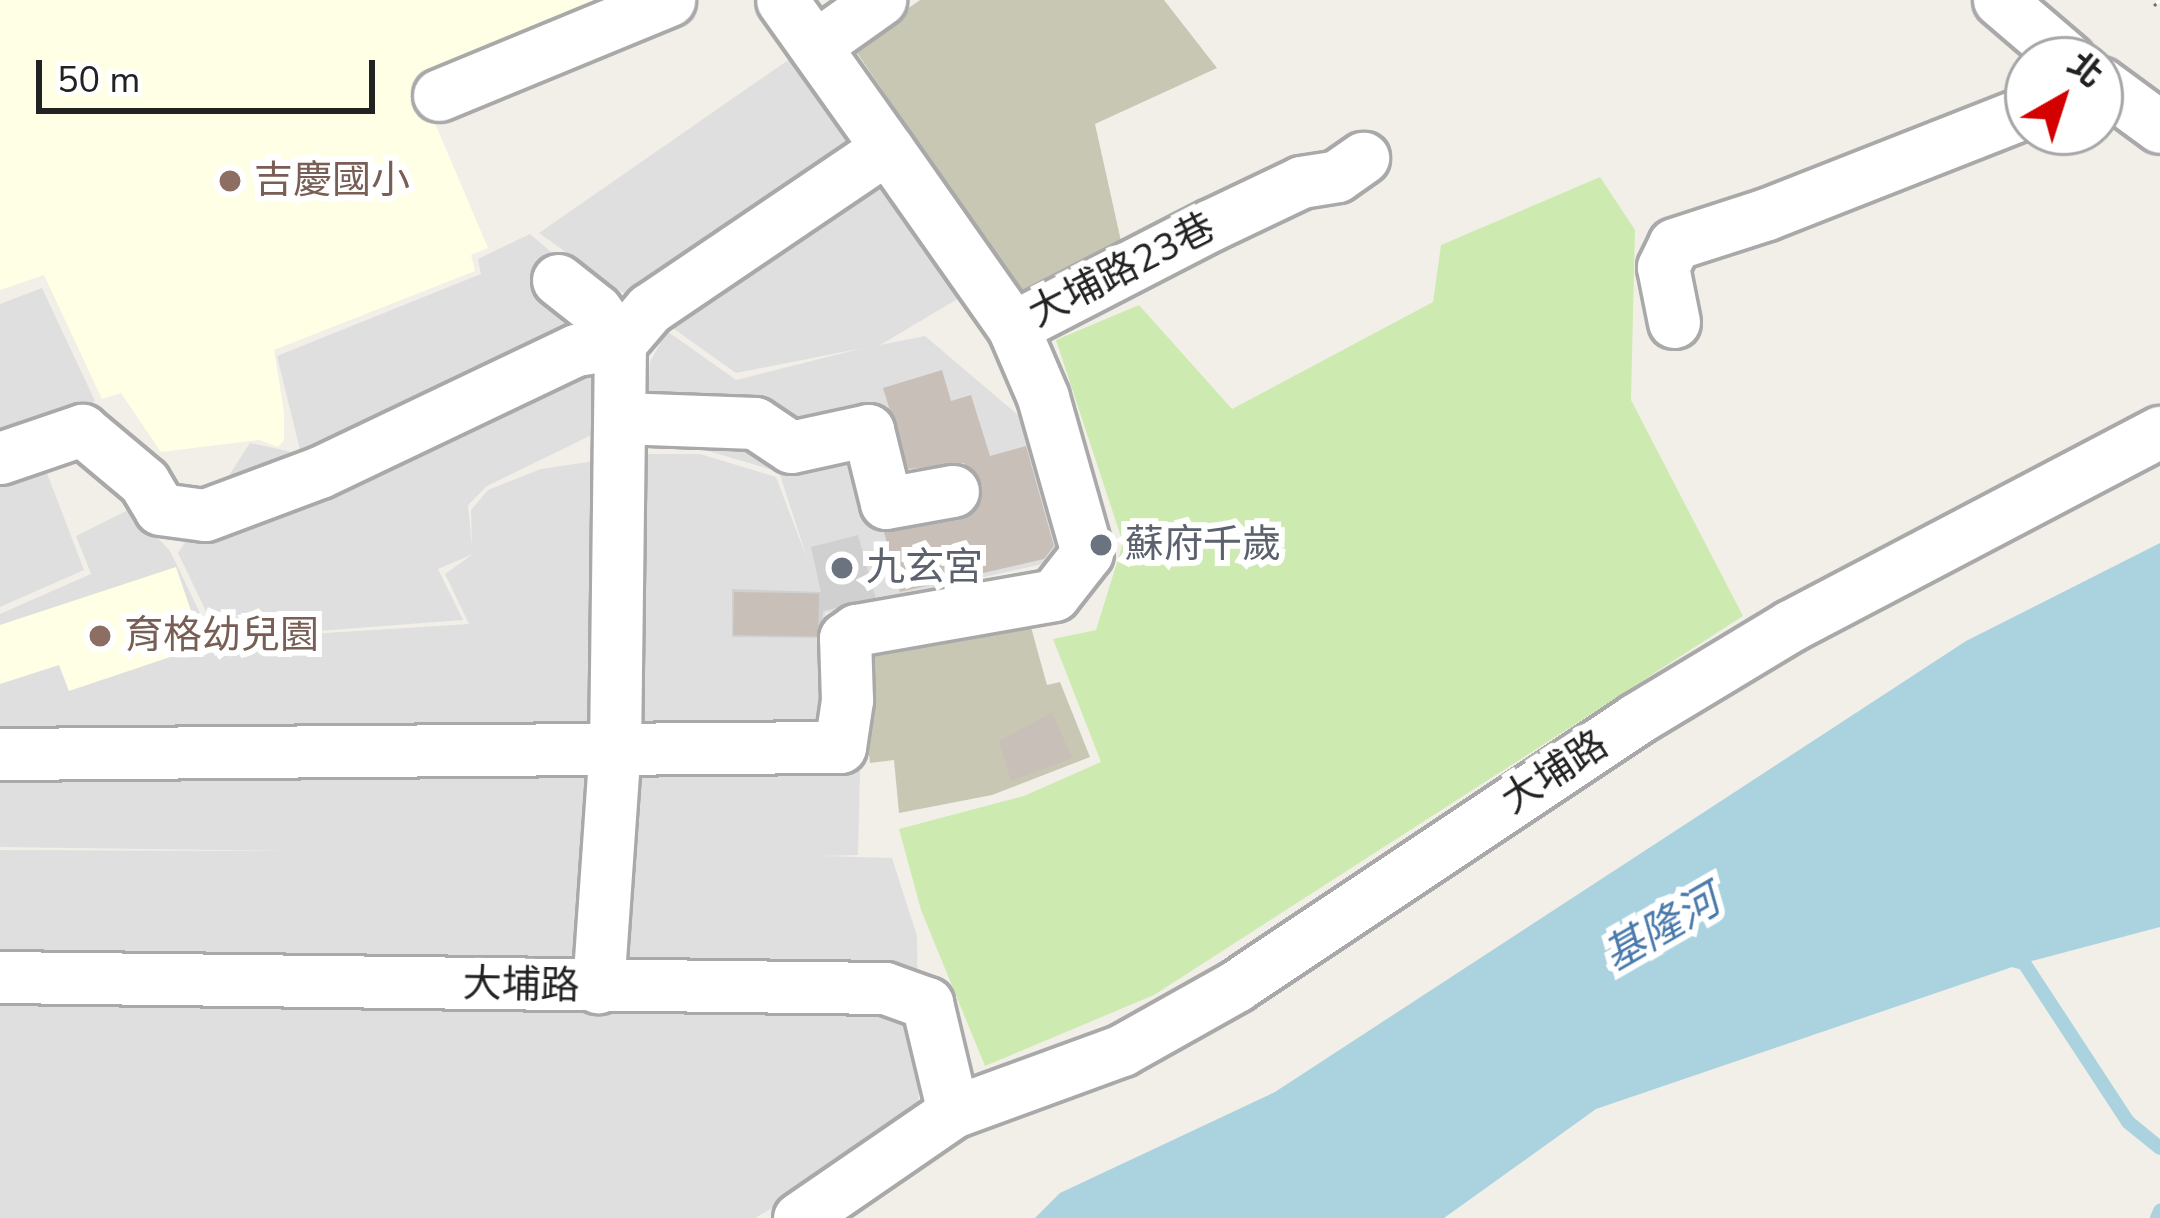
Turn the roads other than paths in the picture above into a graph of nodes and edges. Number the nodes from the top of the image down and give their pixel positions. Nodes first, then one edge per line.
1 (669, 0) edge
2 (782, 0) edge
3 (880, 0) edge
4 (2000, 0) edge
5 (2041, 36) edge
6 (815, 46) junction
7 (439, 95) dead end
8 (2124, 101) edge
9 (2004, 120) edge
10 (2160, 127) edge
11 (887, 148) junction
12 (1363, 158) dead end
13 (558, 280) dead end
14 (1674, 322) dead end
15 (1013, 327) junction
16 (620, 343) junction
17 (621, 418) junction
18 (2160, 432) edge
19 (0, 458) edge
20 (952, 490) dead end
21 (615, 746) junction
22 (0, 754) edge
23 (0, 977) edge
24 (598, 987) junction
25 (952, 1112) junction
26 (799, 1218) edge

1 - 7 street
2 - 6 street, 大埔路23巷
3 - 6 street
4 - 5 street
6 - 11 street, 大埔路23巷
8 - 10 street
9 - 14 street
11 - 15 street, 大埔路23巷
11 - 16 street
12 - 15 street, 大埔路23巷
13 - 16 street
15 - 21 street
16 - 17 street
16 - 19 street
17 - 20 street
17 - 21 street
18 - 25 street, 大埔路
21 - 22 street
21 - 24 street
23 - 24 street, 大埔路
24 - 25 street, 大埔路
25 - 26 street, 大埔路

